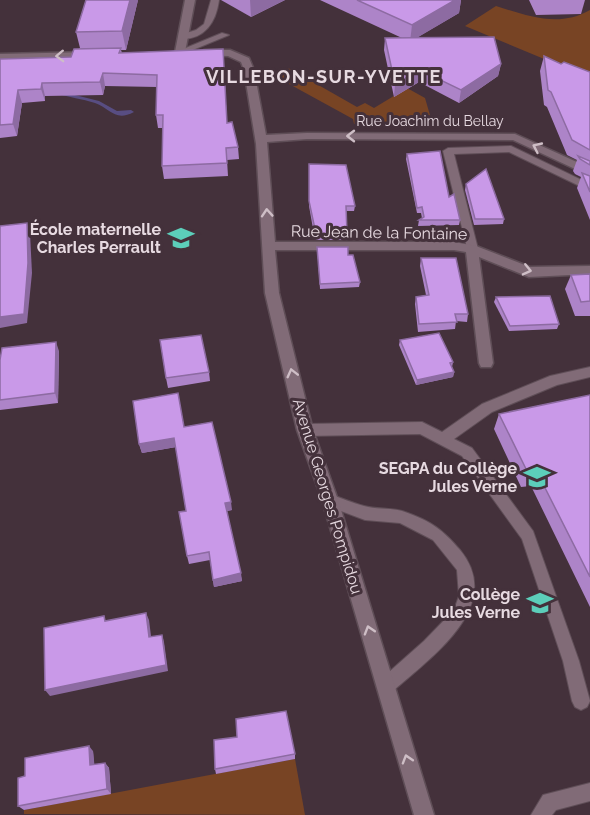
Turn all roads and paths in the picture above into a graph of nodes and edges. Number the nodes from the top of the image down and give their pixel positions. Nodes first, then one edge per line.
1 (190, 0) edge
2 (215, 0) edge
3 (225, 35) dead end
4 (183, 38) junction
5 (175, 52) junction
6 (99, 55) edge
7 (0, 57) edge
8 (261, 139) junction
9 (590, 172) edge
10 (590, 188) edge
11 (270, 246) junction
12 (472, 249) junction
13 (590, 270) edge
14 (486, 363) dead end
15 (590, 372) edge
16 (305, 430) junction
17 (443, 439) junction
18 (330, 500) junction
19 (386, 686) junction
20 (581, 700) dead end
21 (590, 792) edge
22 (424, 815) edge
23 (540, 815) edge

1 - 4 street
2 - 4 lane
3 - 5 lane
4 - 5 street
5 - 8 street, Avenue Georges Pompidou
6 -> 7 street
9 -> 8 street, Rue Joachim du Bellay
11 -> 8 street, Avenue Georges Pompidou
10 - 12 lane
11 - 12 street, Rue Jean de la Fontaine
16 -> 11 street, Avenue Georges Pompidou
12 -> 13 street, Rue Jean de la Fontaine
12 - 14 street
15 - 17 lane
16 - 17 lane
16 - 18 street, Avenue Georges Pompidou
17 - 20 lane
19 -> 18 street, Avenue Georges Pompidou
18 - 19 lane
22 -> 19 street, Avenue Georges Pompidou
21 - 23 lane

